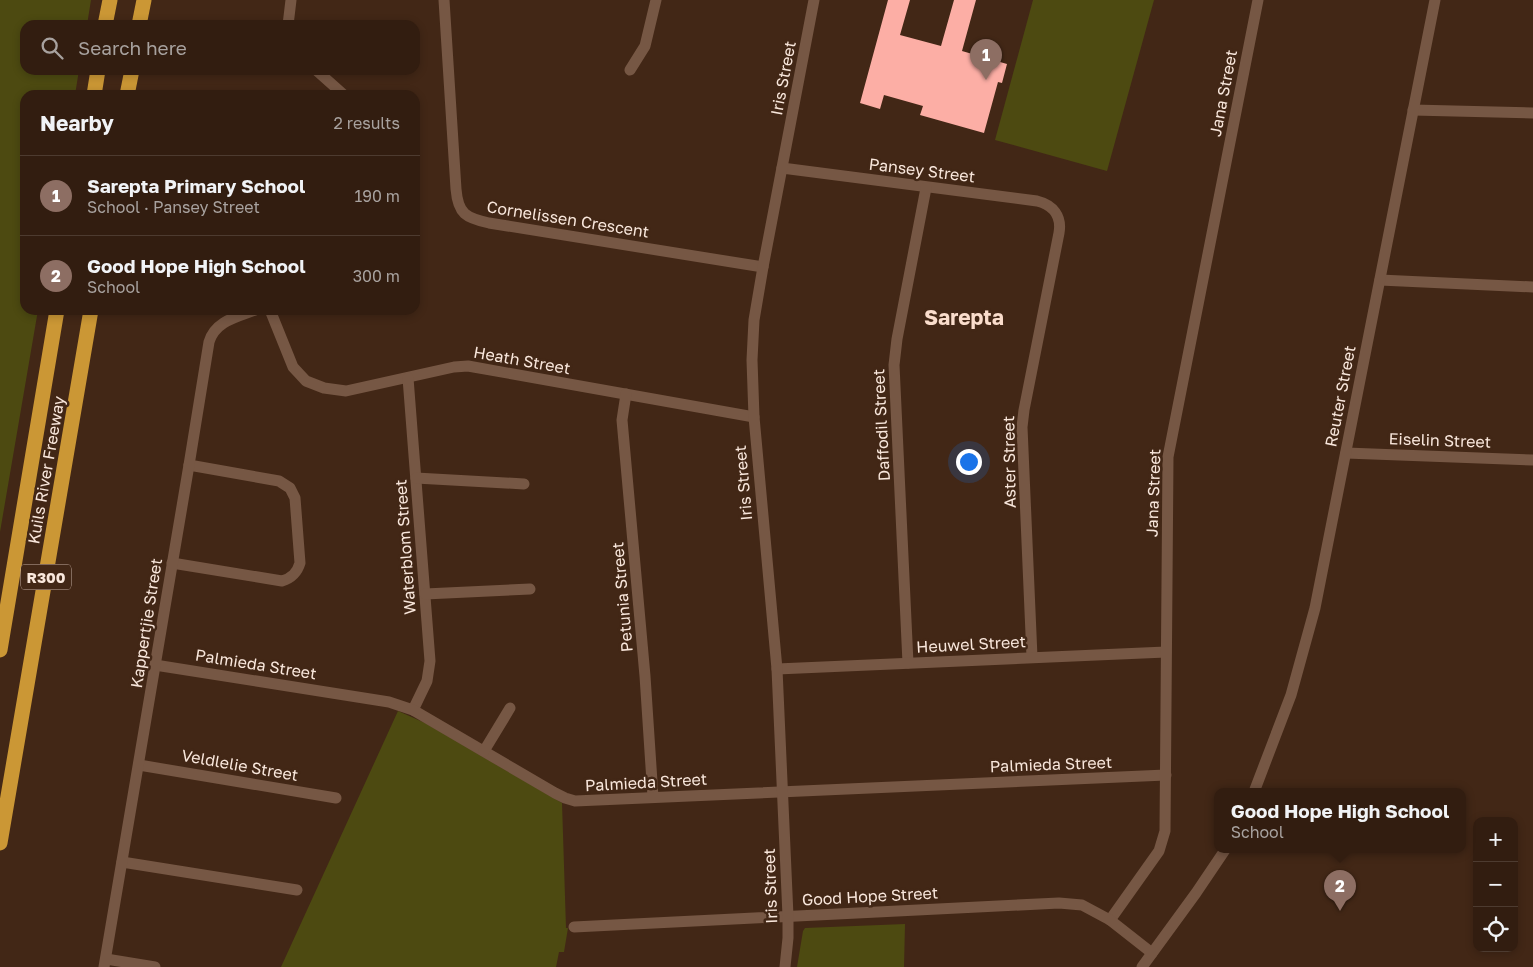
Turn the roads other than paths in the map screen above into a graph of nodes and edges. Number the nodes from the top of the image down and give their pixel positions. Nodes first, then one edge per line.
1 (110, 0) edge
2 (144, 0) edge
3 (291, 0) edge
4 (444, 0) edge
5 (656, 0) edge
6 (814, 0) edge
7 (1258, 0) edge
8 (1435, 0) edge
9 (106, 20) edge
10 (140, 20) edge
11 (289, 20) edge
12 (630, 70) dead end
13 (97, 75) edge
14 (131, 75) edge
15 (322, 75) edge
16 (95, 90) edge
17 (129, 90) edge
18 (338, 90) edge
19 (1413, 110) junction
20 (1533, 113) edge
21 (782, 168) junction
22 (926, 188) junction
23 (1055, 211) joint
24 (763, 267) junction
25 (1380, 280) junction
26 (1533, 286) edge
27 (56, 315) edge
28 (90, 315) edge
29 (242, 315) edge
30 (272, 315) edge
31 (408, 378) junction
32 (626, 394) junction
33 (754, 417) junction
34 (1346, 453) junction
35 (1533, 460) edge
36 (189, 465) junction
37 (416, 478) junction
38 (524, 484) dead end
39 (172, 563) junction
40 (530, 590) dead end
41 (424, 594) junction
42 (0, 650) edge
43 (1166, 652) junction
44 (1032, 658) junction
45 (908, 663) junction
46 (155, 665) junction
47 (776, 669) junction
48 (510, 708) dead end
49 (413, 710) junction
50 (484, 750) junction
51 (139, 764) junction
52 (1166, 775) junction
53 (1256, 788) edge
54 (782, 792) junction
55 (336, 798) dead end
56 (653, 798) junction
57 (0, 843) edge
58 (1223, 853) edge
59 (122, 862) junction
60 (296, 890) dead end
61 (788, 916) junction
62 (1110, 920) junction
63 (574, 927) dead end
64 (1152, 953) junction
65 (105, 963) edge
66 (155, 967) edge
67 (785, 967) edge
68 (1142, 967) edge

1 - 9 highway
2 - 10 highway
3 - 11 street
4 - 24 street, Cornelissen Crescent
5 - 12 street
6 - 21 street, Iris Street
7 - 43 street, Jana Street
8 - 19 street, Reuter Street
13 - 16 highway
14 - 17 highway
15 - 18 street
19 - 20 street
19 - 25 street, Reuter Street
21 - 22 street, Pansey Street
21 - 24 street, Iris Street
22 - 23 street, Pansey Street
22 - 45 street, Daffodil Street
23 - 44 street, Aster Street
24 - 33 street, Iris Street
25 - 26 street
25 - 34 street, Reuter Street
27 - 42 highway, Kuils River Freeway / R300
28 - 57 highway, Kuils River Freeway / R300
29 - 36 street, Kappertjie Street
30 - 31 street, Heath Street
31 - 32 street, Heath Street
31 - 37 street, Waterblom Street
32 - 33 street, Heath Street
32 - 56 street, Petunia Street
33 - 47 street, Iris Street
34 - 35 street, Eiselin Street
34 - 53 street, Reuter Street
36 - 39 street, Kappertjie Street
36 - 39 street
37 - 38 street
37 - 41 street, Waterblom Street
39 - 46 street, Kappertjie Street
40 - 41 street
41 - 49 street, Waterblom Street
43 - 44 street, Heuwel Street
43 - 52 street, Jana Street
44 - 45 street, Heuwel Street
45 - 47 street, Heuwel Street
46 - 49 street, Palmieda Street
46 - 51 street, Kappertjie Street
47 - 54 street, Iris Street
48 - 50 street
49 - 50 street, Palmieda Street
50 - 56 street, Palmieda Street
51 - 55 street, Veldlelie Street
51 - 59 street, Kappertjie Street
52 - 54 street, Palmieda Street
52 - 62 street, Jana Street
54 - 56 street, Palmieda Street
54 - 61 street, Iris Street
58 - 64 street
59 - 60 street
59 - 65 street, Kappertjie Street
61 - 62 street, Good Hope Street
61 - 63 street, Good Hope Street
61 - 67 street, Iris Street
62 - 64 street, Good Hope Street
64 - 68 street
65 - 66 street

